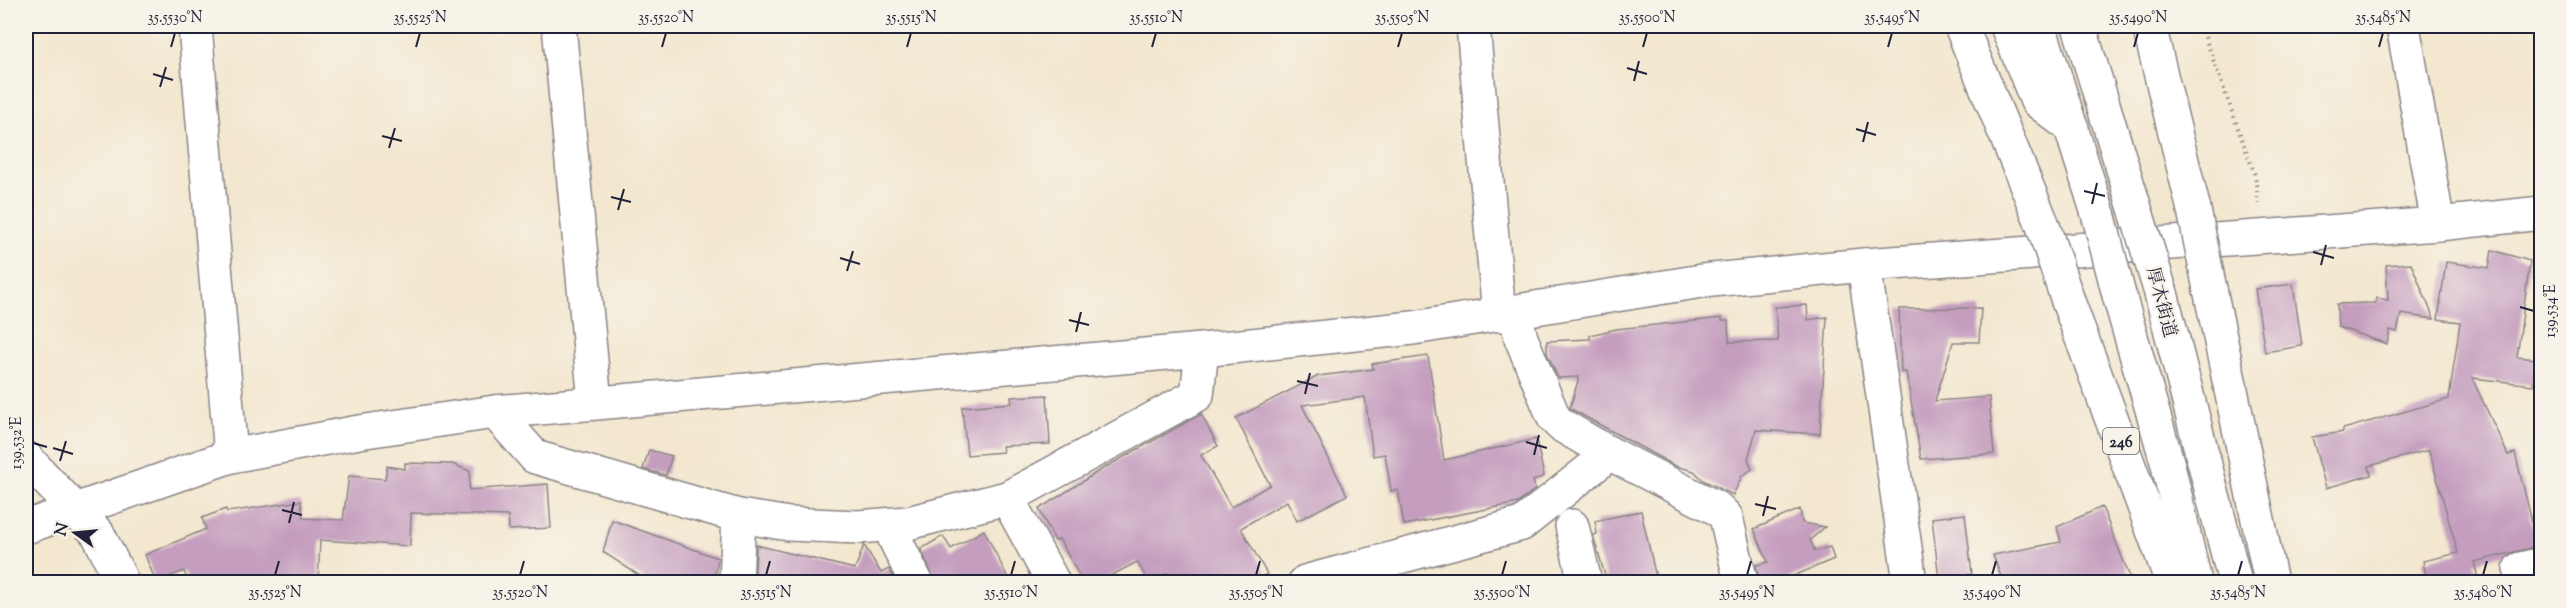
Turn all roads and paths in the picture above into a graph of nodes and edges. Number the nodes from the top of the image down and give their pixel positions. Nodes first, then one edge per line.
1 (195, 26) edge
2 (559, 26) edge
3 (1473, 26) edge
4 (1961, 26) edge
5 (2007, 26) edge
6 (2039, 26) edge
7 (2079, 26) edge
8 (2149, 26) edge
9 (2202, 26) edge
10 (2403, 26) edge
11 (2072, 128) junction
12 (2260, 213) dead end
13 (2541, 213) edge
14 (2438, 224) junction
15 (1863, 265) junction
16 (1507, 313) junction
17 (1202, 350) junction
18 (595, 402) junction
19 (495, 412) junction
20 (1607, 452) junction
21 (231, 456) junction
22 (26, 458) edge
23 (1007, 498) junction
24 (76, 509) junction
25 (739, 516) junction
26 (892, 525) junction
27 (1572, 526) dead end
28 (26, 527) edge
29 (122, 582) edge
30 (736, 582) edge
31 (916, 582) edge
32 (1053, 582) edge
33 (1305, 582) edge
34 (1585, 582) edge
35 (1742, 582) edge
36 (1910, 582) edge
37 (2172, 582) edge
38 (2195, 582) edge
39 (2235, 582) edge
40 (2271, 582) edge

1 - 21 main road
2 - 18 main road
3 - 16 main road
4 - 37 main road, 246, bridge
5 - 11 main road
6 - 11 main road, 246
7 - 39 main road, 厚木街道, bridge
8 - 40 main road, bridge
9 - 12 path
10 - 14 main road
11 - 38 main road, 246, bridge
13 - 14 main road
14 - 15 main road
15 - 16 main road
15 - 36 main road
16 - 17 main road
16 - 20 main road
17 - 18 main road
17 - 23 main road
18 - 19 main road
19 - 21 main road
19 - 25 main road
20 - 33 main road
20 - 35 main road
21 - 24 main road
22 - 24 main road
23 - 26 main road
23 - 32 main road
24 - 28 main road
24 - 29 main road
25 - 26 main road
25 - 30 main road
26 - 31 main road
27 - 34 main road

